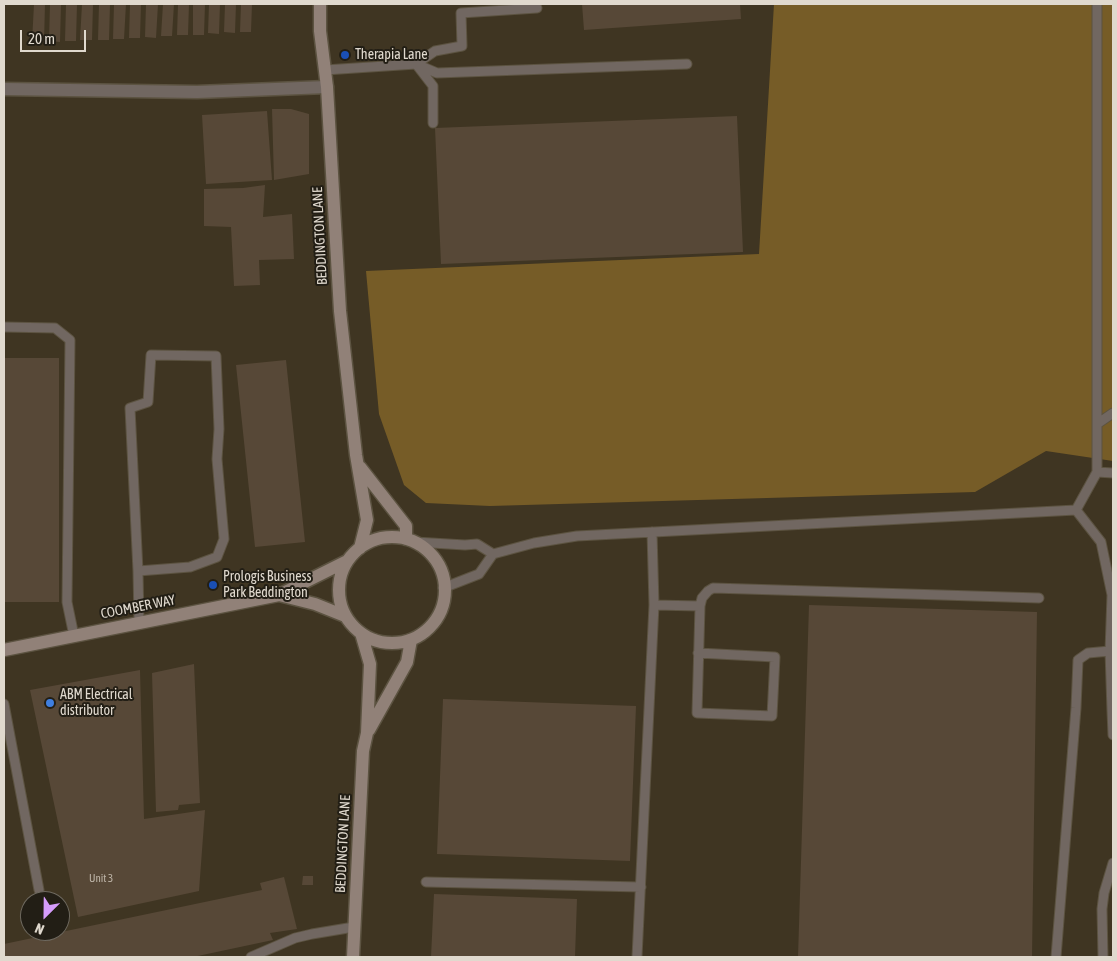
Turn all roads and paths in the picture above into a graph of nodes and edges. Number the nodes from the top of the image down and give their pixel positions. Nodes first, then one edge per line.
1 (320, 4) edge
2 (1097, 4) edge
3 (537, 8) dead end
4 (416, 64) junction
5 (687, 64) dead end
6 (325, 70) junction
7 (327, 87) junction
8 (4, 90) edge
9 (432, 123) dead end
10 (4, 327) edge
11 (1113, 413) edge
12 (1097, 424) junction
13 (359, 465) junction
14 (1096, 472) junction
15 (1113, 473) edge
16 (1076, 510) junction
17 (652, 532) junction
18 (410, 540) junction
19 (360, 548) junction
20 (493, 554) junction
21 (347, 561) junction
22 (138, 571) junction
23 (443, 588) junction
24 (279, 594) junction
25 (1039, 598) dead end
26 (654, 605) junction
27 (700, 606) junction
28 (345, 616) junction
29 (139, 622) junction
30 (361, 633) junction
31 (74, 636) junction
32 (411, 640) junction
33 (4, 650) edge
34 (1110, 650) junction
35 (698, 653) junction
36 (4, 704) edge
37 (1112, 712) edge
38 (367, 734) junction
39 (1113, 735) edge
40 (1113, 863) edge
41 (426, 882) dead end
42 (640, 887) junction
43 (39, 890) dead end
44 (354, 927) junction
45 (252, 957) edge
46 (353, 957) edge
47 (637, 957) edge
48 (1056, 957) edge
49 (1102, 957) edge

1 - 6 main road, BEDDINGTON LANE
2 - 12 lane
3 - 4 lane
4 - 5 lane
4 - 6 lane
4 - 9 lane
6 - 7 main road, BEDDINGTON LANE
7 - 8 street
7 - 13 main road, BEDDINGTON LANE
10 - 31 lane
11 - 12 lane
12 - 14 lane
13 - 18 main road, BEDDINGTON LANE
13 - 19 main road, BEDDINGTON LANE
14 - 15 lane
14 - 16 lane
16 - 17 lane
16 - 34 lane
17 - 20 lane
17 - 26 lane
18 - 19 main road, BEDDINGTON LANE
18 - 20 lane
18 - 23 main road, BEDDINGTON LANE
19 - 21 main road, BEDDINGTON LANE
20 - 23 lane
21 - 24 main road, COOMBER WAY
21 - 28 main road, BEDDINGTON LANE
22 - 22 lane
22 - 29 lane
23 - 32 main road, BEDDINGTON LANE
24 - 28 main road, COOMBER WAY
24 - 29 main road, COOMBER WAY
25 - 27 lane
26 - 27 lane
26 - 42 lane
27 - 35 lane
28 - 30 main road, BEDDINGTON LANE
29 - 31 main road, COOMBER WAY
30 - 32 main road, BEDDINGTON LANE
30 - 38 main road, BEDDINGTON LANE
31 - 33 main road, COOMBER WAY
32 - 38 main road, BEDDINGTON LANE
34 - 37 lane
34 - 48 lane
35 - 35 lane
36 - 43 lane
37 - 39 lane
38 - 44 main road, BEDDINGTON LANE
40 - 49 lane
41 - 42 lane
42 - 47 lane
44 - 45 lane
44 - 46 main road, BEDDINGTON LANE

